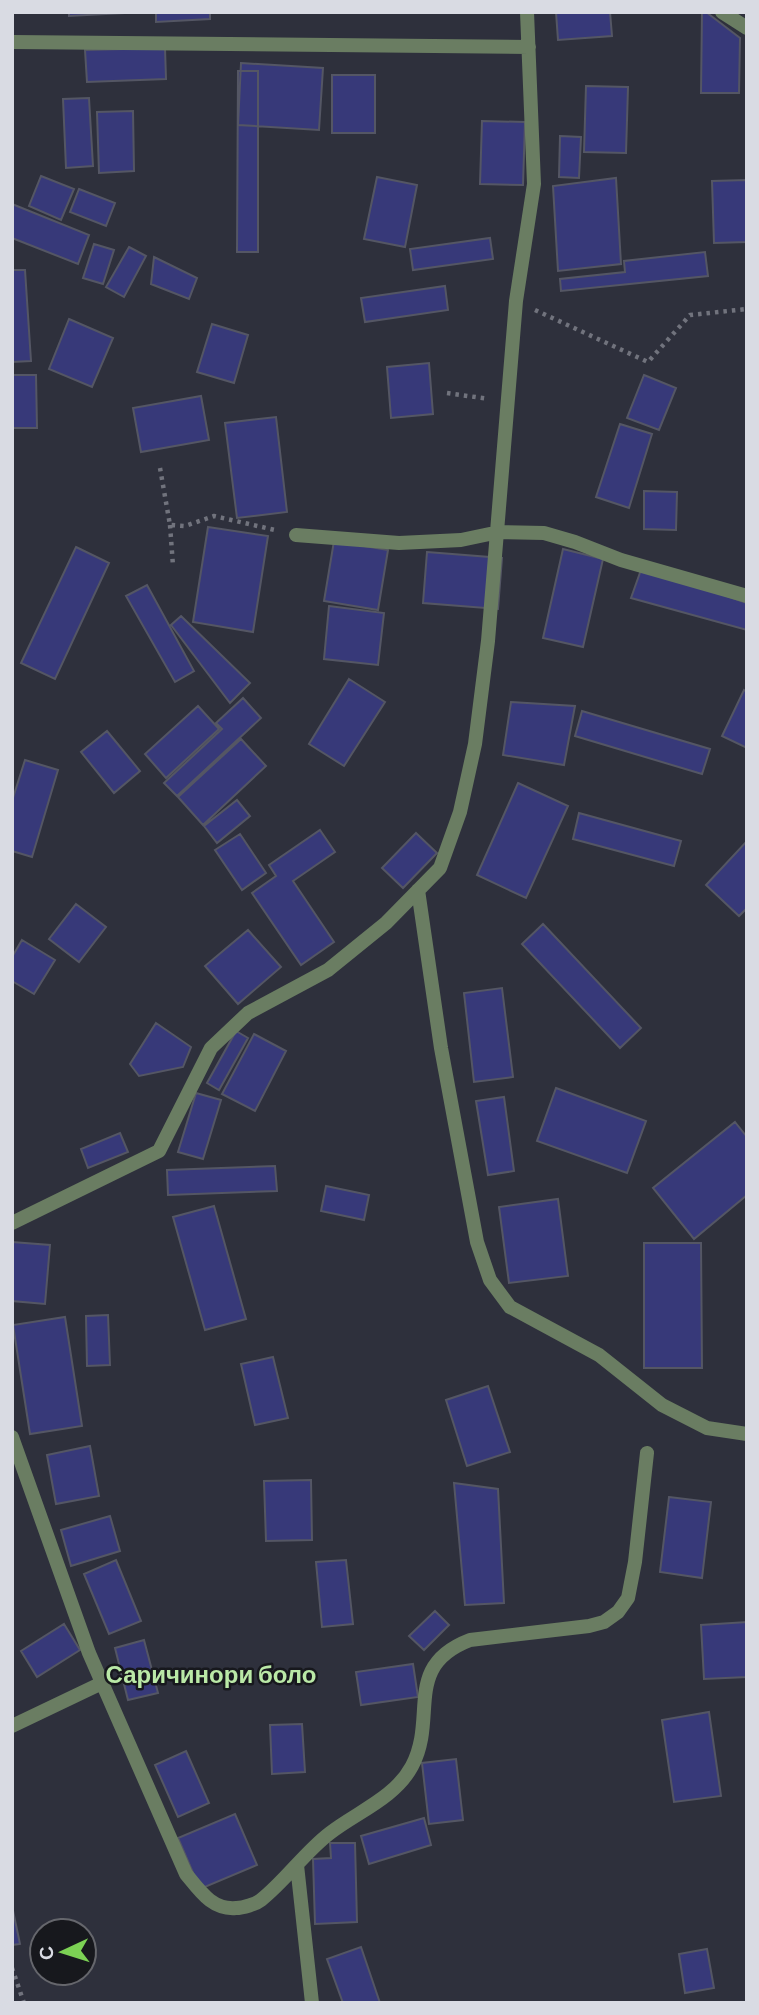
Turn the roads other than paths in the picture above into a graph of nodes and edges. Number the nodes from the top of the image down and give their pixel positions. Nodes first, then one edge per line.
1 (527, 12) edge
2 (722, 12) edge
3 (747, 28) edge
4 (12, 41) edge
5 (529, 47) junction
6 (499, 532) junction
7 (296, 535) road end
8 (747, 596) edge
9 (418, 890) junction
10 (12, 1223) edge
11 (747, 1434) edge
12 (12, 1437) edge
13 (647, 1453) dead end
14 (102, 1683) junction
15 (12, 1726) edge
16 (297, 1865) junction
17 (312, 2003) edge

1 - 5 street
2 - 3 street
4 - 5 street
5 - 6 street
6 - 7 street
6 - 8 street
6 - 9 street
9 - 10 street
9 - 11 street
12 - 14 street
13 - 16 street
14 - 15 street
14 - 16 street
16 - 17 street

